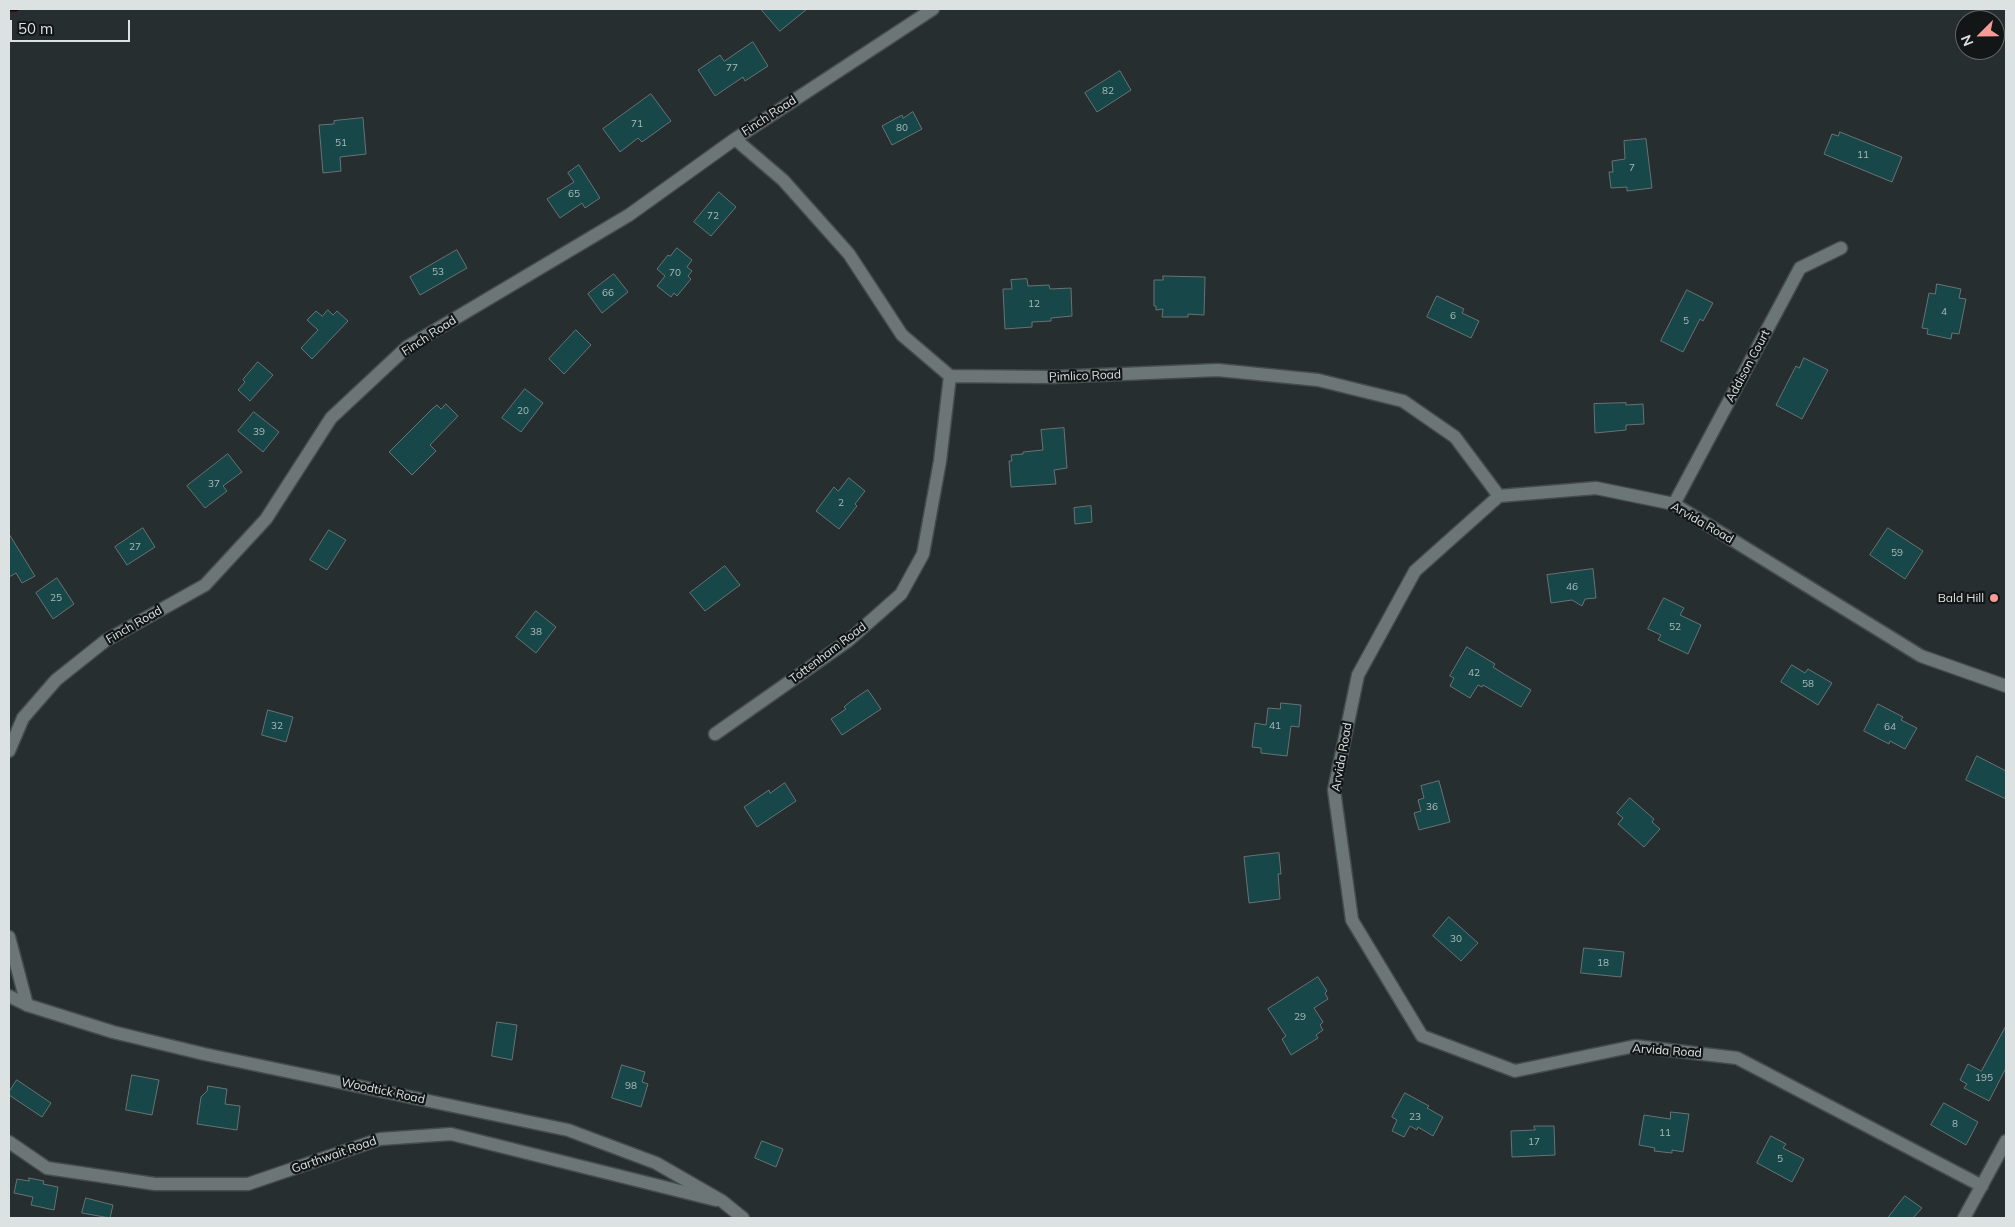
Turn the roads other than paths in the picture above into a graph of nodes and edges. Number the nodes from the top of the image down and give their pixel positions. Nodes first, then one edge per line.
1 (933, 9) edge
2 (735, 139) junction
3 (1841, 248) dead end
4 (950, 376) junction
5 (1499, 496) junction
6 (1674, 504) junction
7 (2006, 686) edge
8 (715, 734) dead end
9 (9, 751) edge
10 (9, 937) edge
11 (9, 996) edge
12 (27, 1005) junction
13 (2006, 1141) edge
14 (9, 1142) edge
15 (1982, 1186) junction
16 (722, 1201) junction
17 (744, 1218) edge
18 (1964, 1218) edge

1 - 2 street, Finch Road
2 - 4 street
2 - 9 street, Finch Road
3 - 6 street, Addison Court
4 - 5 street, Pimlico Road
4 - 8 street, Tottenham Road
5 - 6 street, Arvida Road
5 - 15 street, Arvida Road
6 - 7 street, Arvida Road
10 - 12 street
11 - 12 street, Woodtick Road
12 - 16 street, Woodtick Road
13 - 15 street
14 - 16 street, Garthwait Road
15 - 18 street
16 - 17 street, Woodtick Road

